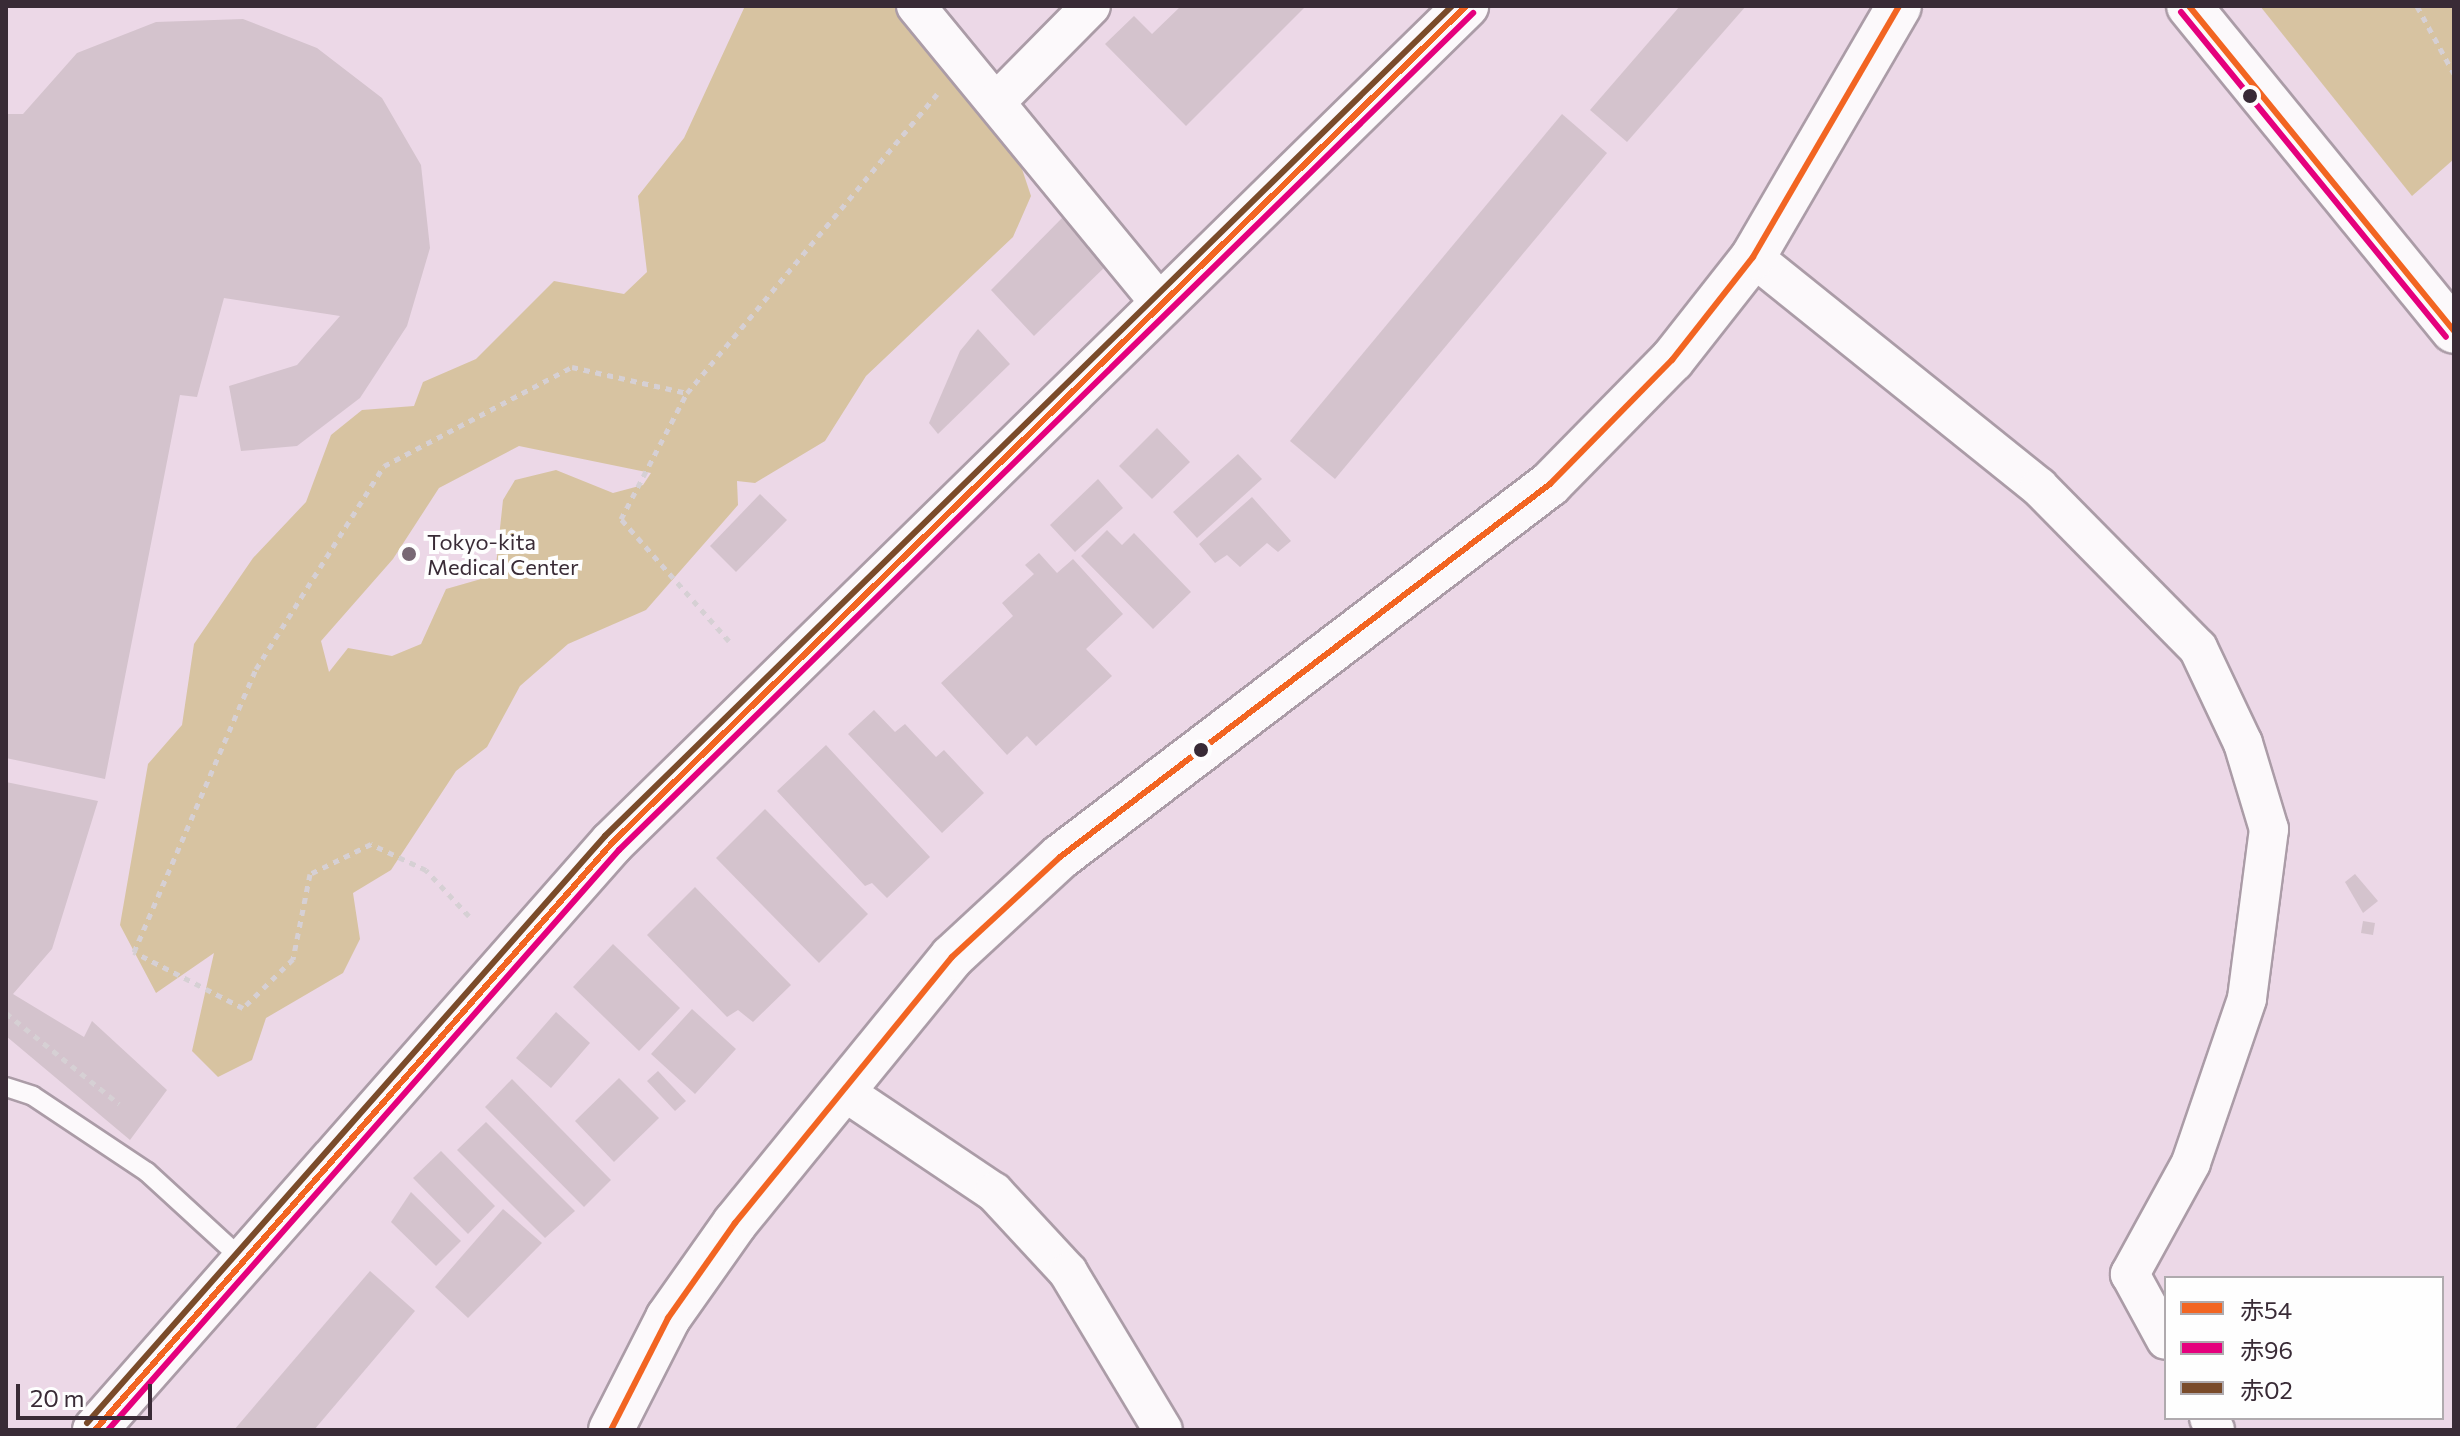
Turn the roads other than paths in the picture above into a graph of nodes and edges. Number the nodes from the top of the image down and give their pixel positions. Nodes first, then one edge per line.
1 (916, 6) edge
2 (1091, 6) edge
3 (1466, 6) edge
4 (1899, 6) edge
5 (2189, 6) edge
6 (998, 100) junction
7 (1753, 257) junction
8 (1162, 305) junction
9 (2454, 331) edge
10 (6, 1087) edge
11 (842, 1090) junction
12 (243, 1260) junction
13 (2164, 1336) edge
14 (95, 1430) edge
15 (611, 1430) edge
16 (1163, 1430) edge

1 - 6 street
2 - 6 street
3 - 8 street
4 - 7 street
5 - 9 street
6 - 8 street
7 - 11 street
7 - 13 street
8 - 12 street
10 - 12 lane
11 - 15 street
11 - 16 street
12 - 14 street

